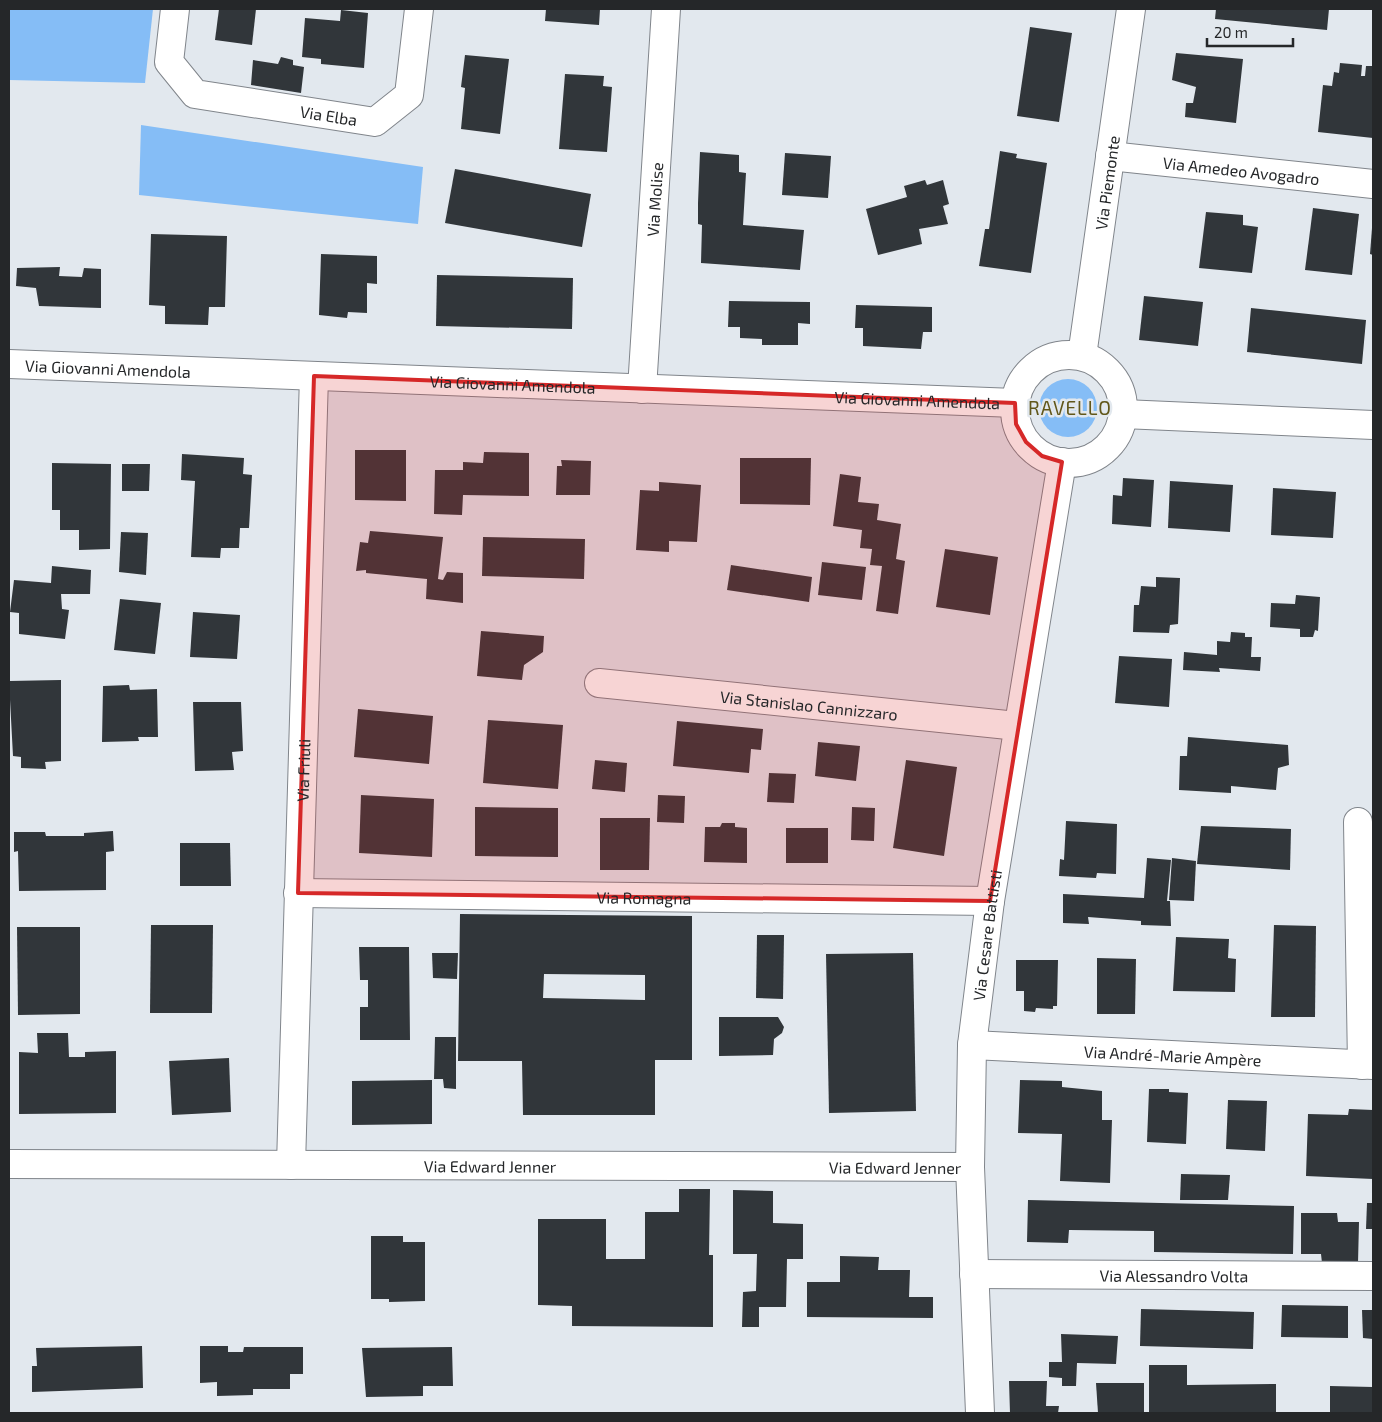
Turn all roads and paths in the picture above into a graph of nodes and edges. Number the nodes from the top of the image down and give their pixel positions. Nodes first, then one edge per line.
1 (175, 9) edge
2 (419, 9) edge
3 (666, 9) edge
4 (1131, 9) edge
5 (1110, 156) junction
6 (1373, 184) edge
7 (1082, 356) junction
8 (9, 364) edge
9 (314, 376) junction
10 (642, 389) junction
11 (1015, 403) junction
12 (1122, 414) junction
13 (1373, 425) edge
14 (1062, 462) junction
15 (599, 683) dead end
16 (1018, 726) junction
17 (1358, 822) dead end
18 (298, 893) junction
19 (990, 901) junction
20 (972, 1045) junction
21 (1368, 1065) edge
22 (9, 1164) edge
23 (291, 1165) junction
24 (970, 1167) junction
25 (974, 1274) junction
26 (1373, 1276) edge
27 (980, 1413) edge

1 - 2 street, Via Elba
3 - 10 street, Via Molise
4 - 5 street, Via Piemonte
5 - 6 street, Via Amedeo Avogadro
5 - 7 street, Via Piemonte
7 - 11 street
7 - 12 street
8 - 9 street, Via Giovanni Amendola
9 - 10 street, Via Giovanni Amendola
9 - 18 street, Via Friuli
10 - 11 street, Via Giovanni Amendola
11 - 14 street
12 - 13 street
12 - 14 street
14 - 16 street, Via Cesare Battisti
15 - 16 street, Via Stanislao Cannizzaro
16 - 19 street, Via Cesare Battisti
17 - 21 street
18 - 19 street, Via Romagna
18 - 23 street, Via Friuli
19 - 20 street, Via Cesare Battisti
20 - 21 street, Via André-Marie Ampère
20 - 24 street, Via Cesare Battisti
22 - 23 street, Via Edward Jenner
23 - 24 street, Via Edward Jenner
24 - 25 street, Via Cesare Battisti
25 - 26 street, Via Alessandro Volta
25 - 27 street, Via Cesare Battisti

